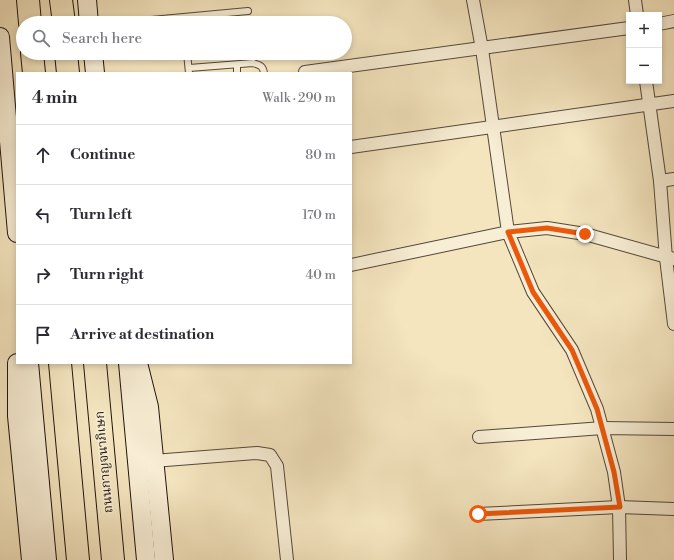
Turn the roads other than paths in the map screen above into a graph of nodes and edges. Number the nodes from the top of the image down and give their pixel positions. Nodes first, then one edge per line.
1 (28, 0) edge
2 (61, 0) edge
3 (87, 0) edge
4 (473, 0) edge
5 (635, 0) edge
6 (248, 11) dead end
7 (637, 12) edge
8 (29, 16) edge
9 (63, 16) edge
10 (89, 16) edge
11 (194, 16) edge
12 (674, 21) edge
13 (662, 23) edge
14 (626, 28) edge
15 (0, 37) edge
16 (482, 49) junction
17 (33, 60) edge
18 (67, 60) edge
19 (94, 60) edge
20 (188, 60) edge
21 (237, 65) junction
22 (189, 71) edge
23 (34, 72) edge
24 (68, 72) edge
25 (95, 72) edge
26 (237, 72) edge
27 (264, 72) edge
28 (304, 72) edge
29 (2, 82) edge
30 (646, 84) edge
31 (674, 101) edge
32 (649, 104) junction
33 (492, 128) junction
34 (352, 147) edge
35 (674, 179) edge
36 (660, 181) junction
37 (16, 226) edge
38 (508, 232) junction
39 (670, 258) edge
40 (352, 265) edge
41 (674, 324) edge
42 (17, 364) edge
43 (29, 364) edge
44 (60, 364) edge
45 (95, 364) edge
46 (128, 364) edge
47 (138, 364) edge
48 (603, 428) junction
49 (674, 429) edge
50 (478, 436) dead end
51 (153, 461) junction
52 (620, 507) junction
53 (674, 509) edge
54 (478, 514) dead end
55 (31, 560) edge
56 (47, 560) edge
57 (78, 560) edge
58 (113, 560) edge
59 (146, 560) edge
60 (164, 560) edge
61 (287, 560) edge
62 (620, 560) edge

1 - 8 highway
2 - 9 highway
3 - 10 main road
4 - 16 street
5 - 7 street
6 - 11 lane
12 - 13 street
14 - 16 street
15 - 29 main road
16 - 28 street
16 - 33 street
17 - 23 highway
18 - 24 highway
19 - 25 main road
20 - 22 lane
21 - 22 lane
21 - 26 lane
21 - 27 lane
29 - 37 main road
30 - 32 street
31 - 32 street
32 - 33 street
32 - 36 street
33 - 34 street
33 - 38 street
35 - 36 street
36 - 39 street
38 - 39 street
38 - 40 street
38 - 48 street
39 - 41 street
42 - 55 main road
43 - 56 main road
44 - 57 highway
45 - 58 highway, ถนนกาญจนาภิเษก
46 - 59 main road
47 - 51 main road
48 - 49 street
48 - 50 street
48 - 52 street
51 - 60 main road
51 - 61 street
52 - 53 street
52 - 54 street
52 - 62 street

